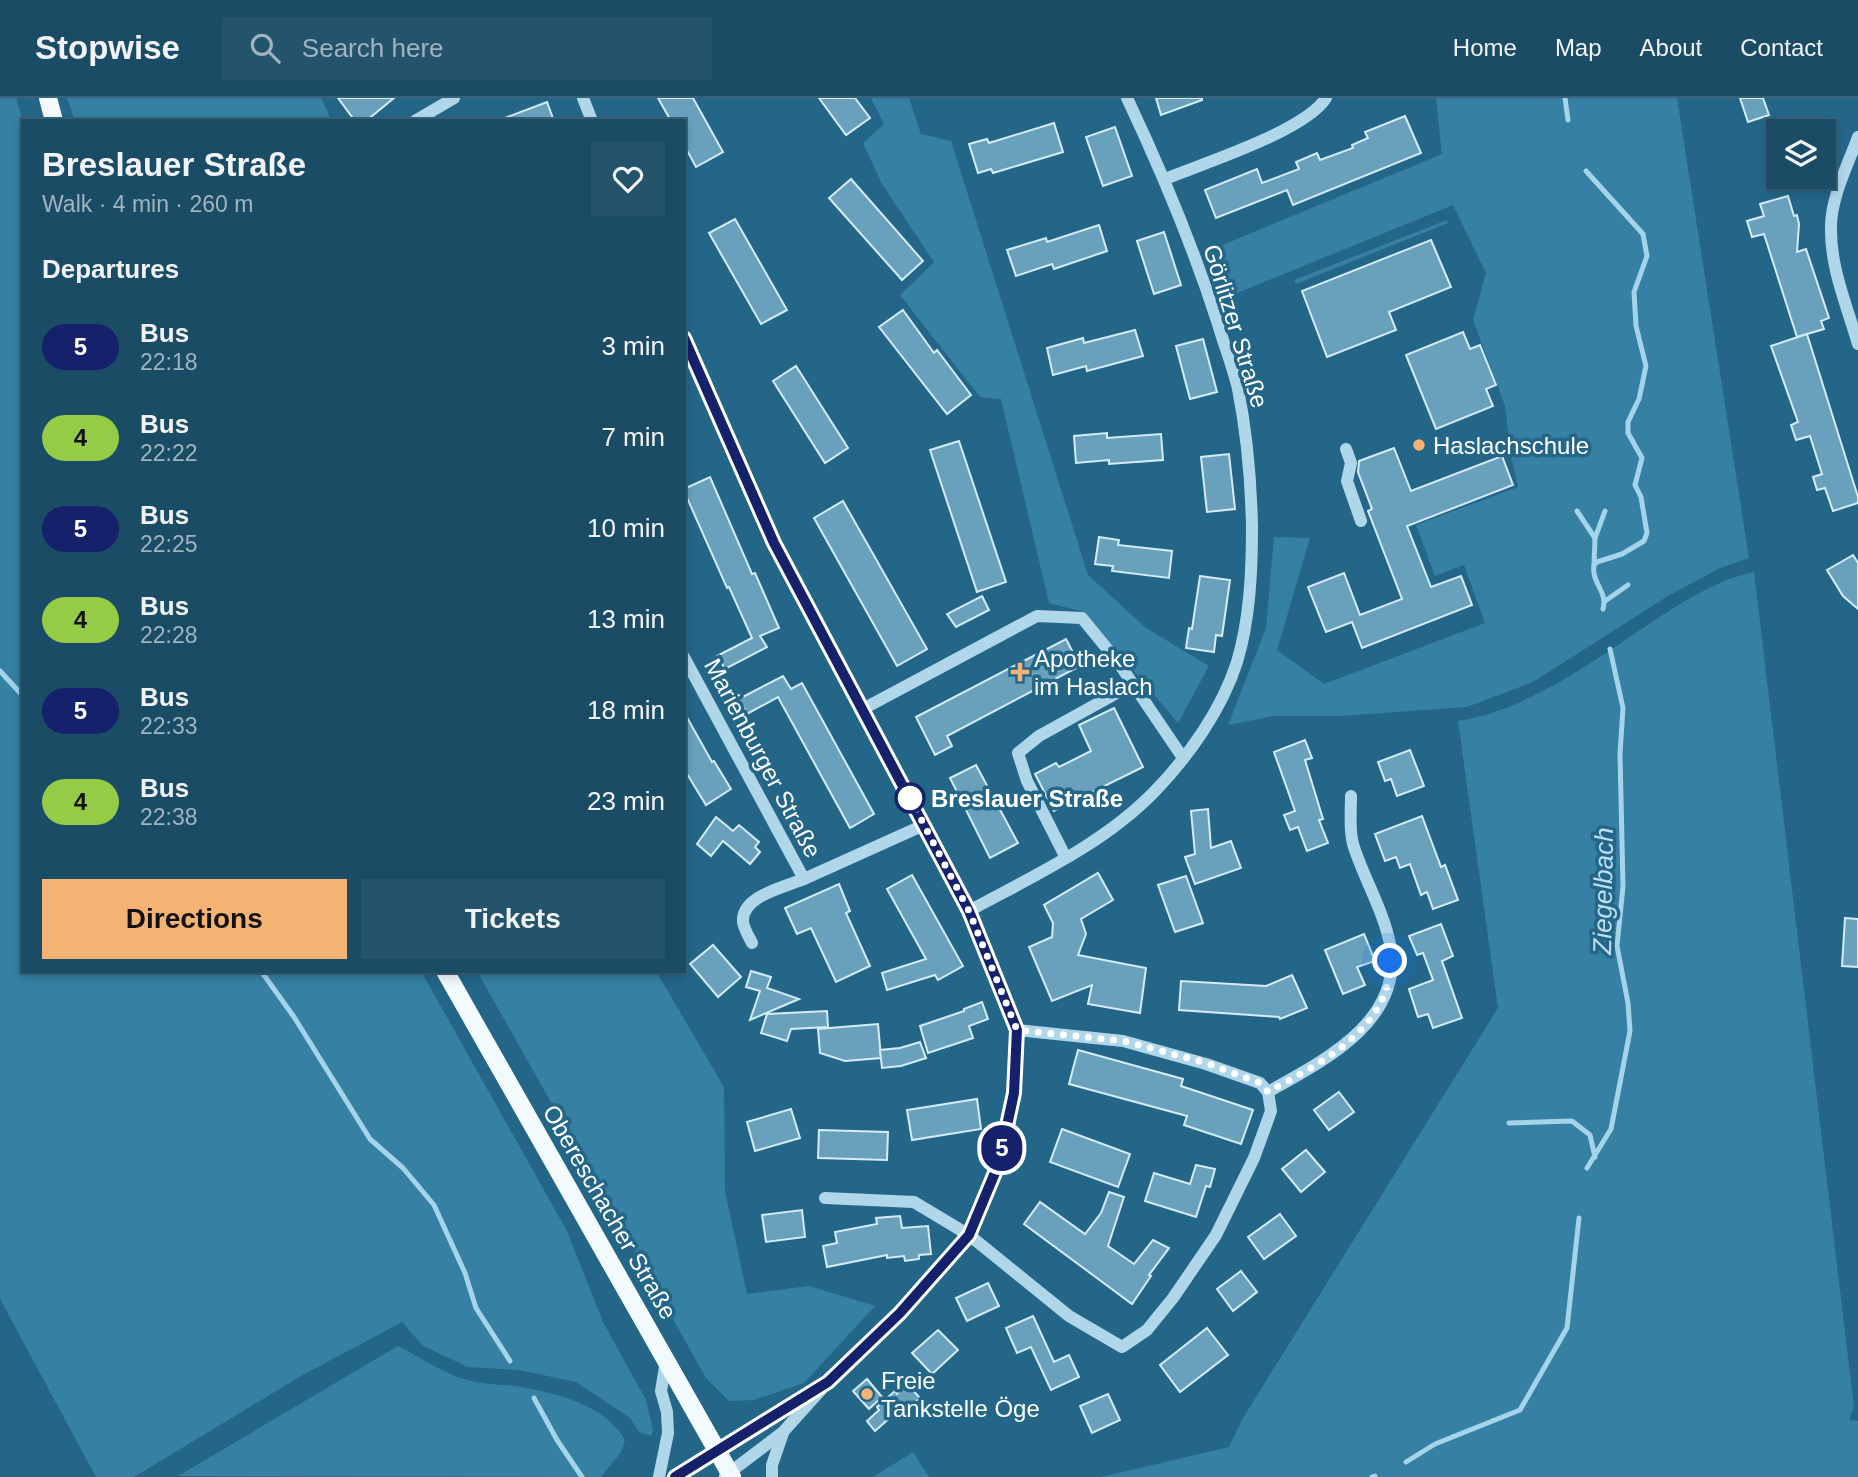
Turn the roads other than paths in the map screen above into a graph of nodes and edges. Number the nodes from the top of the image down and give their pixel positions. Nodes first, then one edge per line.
1 (48, 98) edge
2 (454, 98) edge
3 (583, 98) edge
4 (1127, 98) edge
5 (1326, 98) edge
6 (53, 119) edge
7 (418, 119) edge
8 (591, 119) edge
9 (1858, 137) edge
10 (1165, 179) junction
11 (686, 343) edge
12 (1858, 344) edge
13 (1346, 449) dead end
14 (1361, 521) dead end
15 (686, 661) edge
16 (1133, 684) junction
17 (861, 710) junction
18 (1183, 758) junction
19 (1351, 796) dead end
20 (924, 825) junction
21 (1066, 859) junction
22 (804, 879) junction
23 (969, 911) junction
24 (752, 943) dead end
25 (446, 973) edge
26 (1017, 1030) junction
27 (1268, 1092) junction
28 (825, 1198) dead end
29 (969, 1235) junction
30 (666, 1361) junction
31 (828, 1382) junction
32 (783, 1432) junction
33 (718, 1451) junction
34 (729, 1476) edge
35 (659, 1477) edge
36 (675, 1477) edge
37 (772, 1477) edge

1 - 6 main road
2 - 7 street
3 - 8 street
4 - 10 street, Görlitzer Straße
5 - 10 street
9 - 12 street
10 - 18 street, Görlitzer Straße
11 - 17 street
13 - 14 street
15 - 22 street, Marienburger Straße
16 - 17 street
16 - 18 street
16 - 21 street
17 - 20 street
18 - 21 street, Görlitzer Straße
19 - 27 street
20 - 22 street, Marienburger Straße
20 - 23 street
21 - 23 street, Görlitzer Straße
22 - 24 street, Marienburger Straße
23 - 26 street
25 - 30 main road, Obereschacher Straße
26 - 27 street
26 - 29 street
27 - 29 street
28 - 29 street
29 - 31 street
30 - 33 main road, Obereschacher Straße
30 - 35 street
31 - 32 street
31 - 33 street
32 - 34 street
32 - 37 street
33 - 34 main road, Obereschacher Straße
33 - 36 street

